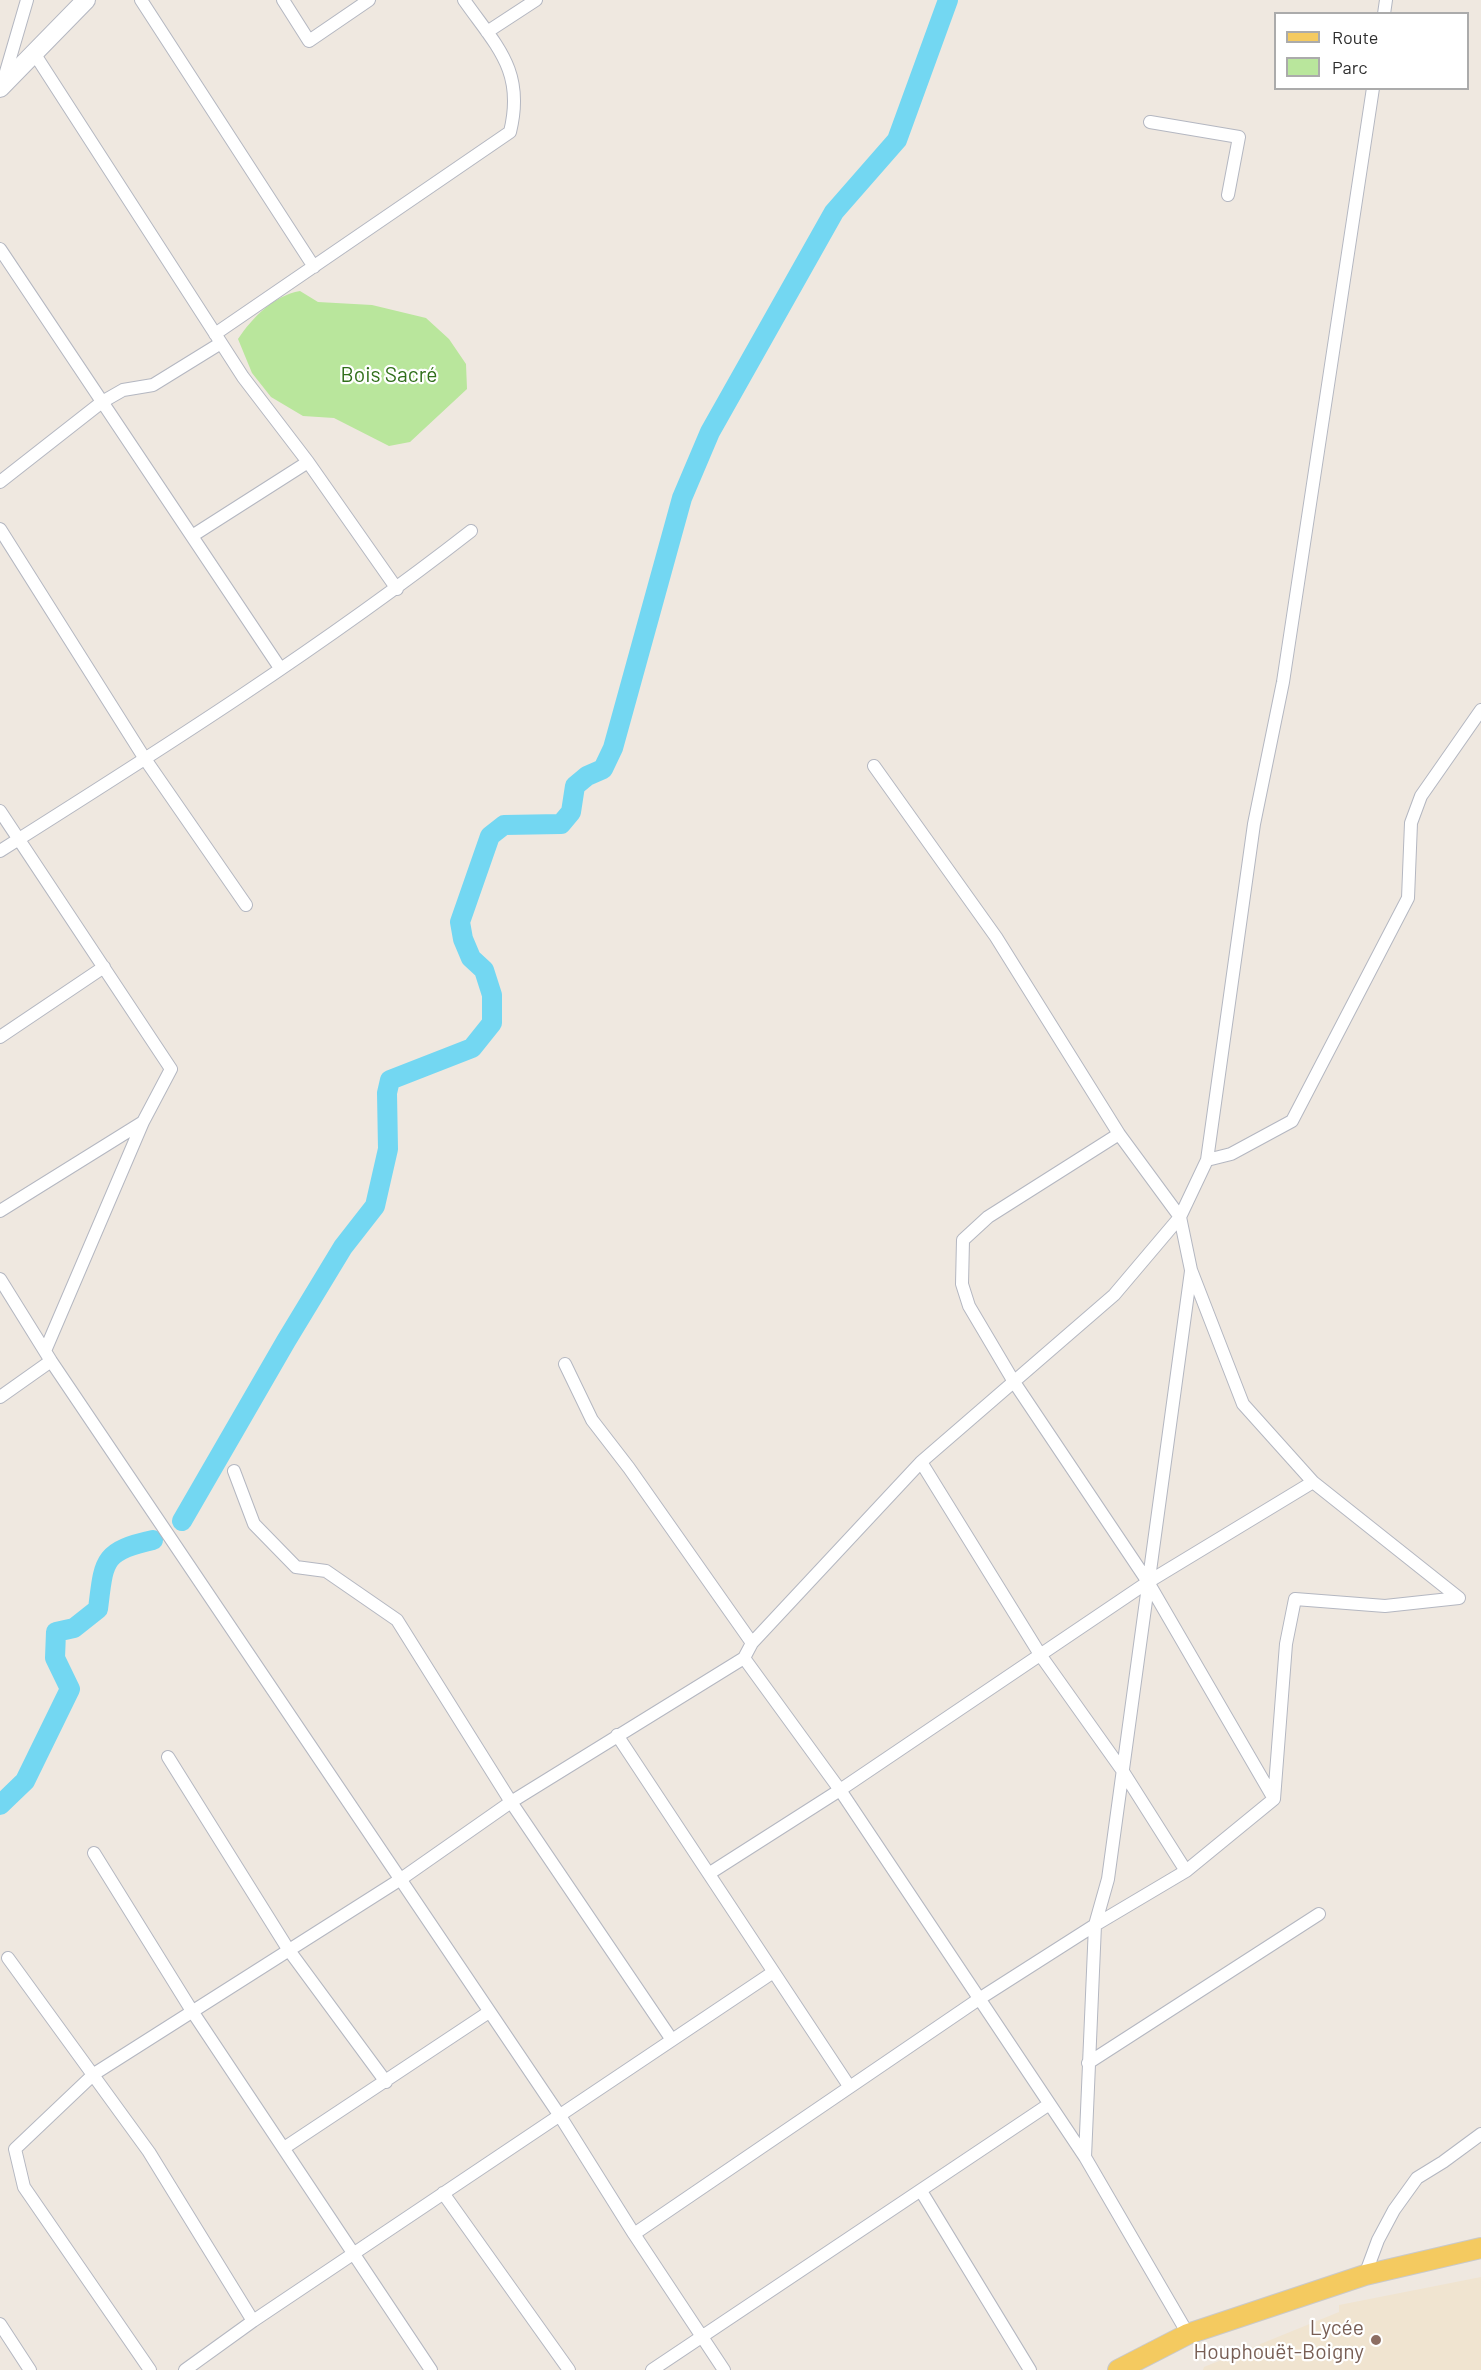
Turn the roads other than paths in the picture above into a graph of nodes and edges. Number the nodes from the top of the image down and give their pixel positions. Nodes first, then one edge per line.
1 (27, 0) edge
2 (86, 0) edge
3 (141, 0) edge
4 (283, 0) edge
5 (369, 0) edge
6 (465, 0) edge
7 (536, 0) edge
8 (487, 32) junction
9 (34, 53) junction
10 (5, 56) edge
11 (1, 86) edge
12 (1373, 90) edge
13 (1150, 123) dead end
14 (1228, 195) dead end
15 (0, 249) edge
16 (314, 267) junction
17 (218, 339) junction
18 (102, 402) junction
19 (308, 462) junction
20 (0, 482) edge
21 (0, 529) edge
22 (471, 531) dead end
23 (192, 536) junction
24 (397, 589) junction
25 (280, 668) junction
26 (1481, 710) edge
27 (146, 759) junction
28 (874, 766) dead end
29 (0, 811) edge
30 (18, 840) junction
31 (0, 851) edge
32 (246, 906) dead end
33 (104, 968) junction
34 (0, 1037) edge
35 (142, 1122) junction
36 (1119, 1134) junction
37 (1207, 1160) junction
38 (0, 1211) edge
39 (1180, 1216) junction
40 (1191, 1270) junction
41 (0, 1279) edge
42 (48, 1356) junction
43 (565, 1364) dead end
44 (1014, 1382) junction
45 (0, 1397) edge
46 (921, 1462) junction
47 (234, 1471) dead end
48 (1313, 1482) junction
49 (1148, 1582) junction
50 (752, 1643) junction
51 (1041, 1656) junction
52 (744, 1658) junction
53 (617, 1735) junction
54 (168, 1757) dead end
55 (1122, 1770) junction
56 (840, 1790) junction
57 (1274, 1799) junction
58 (511, 1802) junction
59 (94, 1853) dead end
60 (1186, 1871) junction
61 (710, 1873) junction
62 (401, 1879) junction
63 (1319, 1914) dead end
64 (1095, 1925) junction
65 (288, 1949) junction
66 (8, 1958) dead end
67 (772, 1972) junction
68 (979, 1999) junction
69 (192, 2011) junction
70 (489, 2013) junction
71 (672, 2040) junction
72 (1088, 2063) junction
73 (94, 2074) junction
74 (386, 2082) junction
75 (849, 2086) junction
76 (1048, 2105) junction
77 (560, 2116) junction
78 (1481, 2134) edge
79 (284, 2148) junction
80 (1085, 2157) junction
81 (921, 2191) junction
82 (443, 2193) junction
83 (634, 2234) junction
84 (1481, 2248) edge
85 (352, 2253) junction
86 (1365, 2275) junction
87 (253, 2320) junction
88 (0, 2324) edge
89 (1188, 2334) junction
90 (703, 2337) junction
91 (30, 2370) edge
92 (150, 2370) edge
93 (185, 2370) edge
94 (431, 2370) edge
95 (569, 2370) edge
96 (652, 2370) edge
97 (724, 2370) edge
98 (1030, 2370) edge
99 (1118, 2370) edge

1 - 10 street
2 - 9 main road
3 - 16 street
4 - 5 street
6 - 8 street
7 - 8 street
8 - 16 street
9 - 11 main road
9 - 17 street
10 - 11 street
12 - 37 street
13 - 14 street
15 - 18 street
16 - 17 street
17 - 18 street
17 - 19 street
18 - 20 street
18 - 23 street
19 - 23 street
19 - 24 street
21 - 27 street
22 - 24 street
23 - 25 street
24 - 25 street
25 - 27 street
26 - 37 street
27 - 30 street
27 - 32 street
28 - 36 street
29 - 30 street
30 - 31 street
30 - 33 street
33 - 34 street
33 - 35 street
35 - 38 street
35 - 42 street
36 - 39 street
36 - 44 street
37 - 39 street
39 - 40 street
39 - 44 street
40 - 48 street
40 - 49 street
41 - 42 street
42 - 45 street
42 - 62 street
43 - 50 street
44 - 46 street
44 - 49 street
46 - 50 street
46 - 51 street
47 - 58 street
48 - 49 street
48 - 57 street
49 - 51 street
49 - 55 street
49 - 57 street
50 - 52 street
51 - 55 street
51 - 56 street
52 - 53 street
52 - 56 street
53 - 58 street
53 - 61 street
54 - 65 street
55 - 60 street
55 - 64 street
56 - 61 street
56 - 68 street
57 - 60 street
58 - 62 street
58 - 71 street
59 - 69 street
60 - 64 street
61 - 67 street
62 - 65 street
62 - 70 street
63 - 72 street
64 - 68 street
64 - 72 street
65 - 69 street
65 - 74 street
66 - 73 street
67 - 71 street
67 - 75 street
68 - 75 street
68 - 76 street
69 - 73 street
69 - 79 street
70 - 74 street
70 - 77 street
71 - 77 street
72 - 80 street
73 - 87 street
73 - 92 street
74 - 79 street
75 - 83 street
76 - 80 street
76 - 81 street
77 - 82 street
77 - 83 street
78 - 86 street
79 - 85 street
80 - 89 street
81 - 90 street
81 - 98 street
82 - 85 street
82 - 95 street
83 - 90 street
84 - 86 main road
85 - 87 street
85 - 94 street
86 - 89 main road
87 - 93 street
88 - 91 street
89 - 99 main road
90 - 96 street
90 - 97 street

